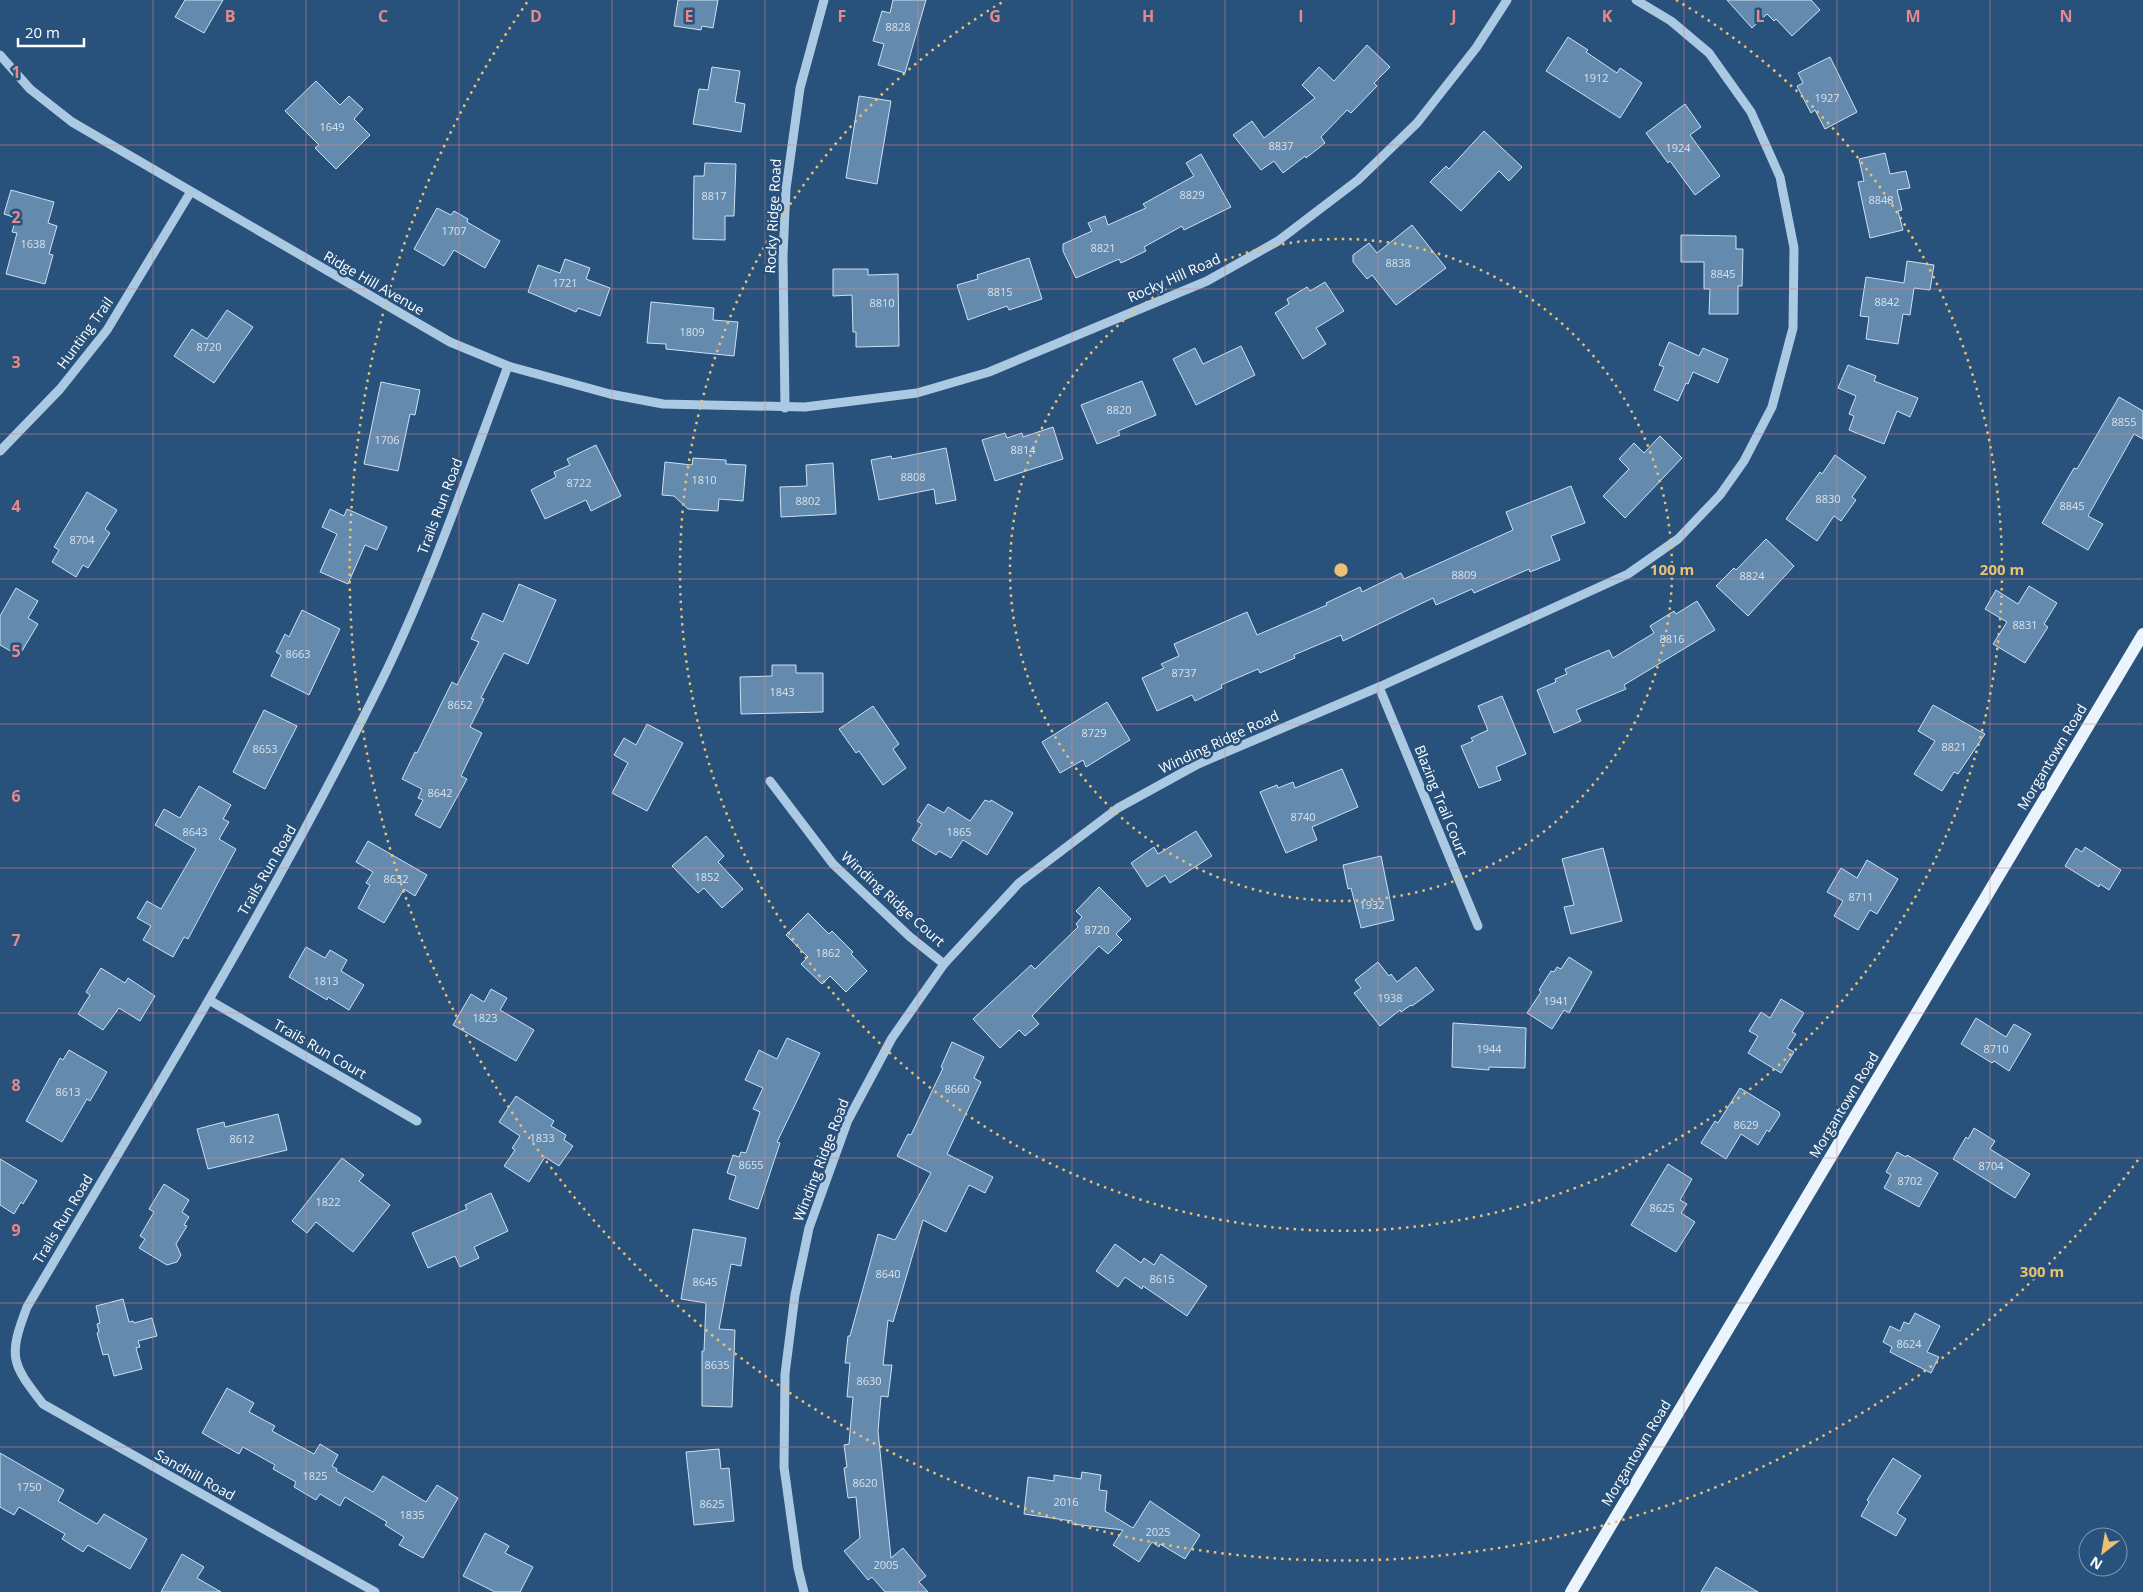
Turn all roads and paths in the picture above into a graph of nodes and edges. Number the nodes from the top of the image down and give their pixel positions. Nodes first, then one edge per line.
1 (824, 0) edge
2 (1507, 0) edge
3 (1636, 0) edge
4 (0, 55) edge
5 (190, 193) junction
6 (508, 366) junction
7 (785, 408) junction
8 (0, 451) edge
9 (2143, 634) edge
10 (1379, 687) junction
11 (770, 781) dead end
12 (1478, 926) dead end
13 (944, 964) junction
14 (209, 1000) junction
15 (417, 1121) dead end
16 (17, 1366) joint
17 (374, 1592) edge
18 (804, 1592) edge
19 (1571, 1592) edge

1 - 7 street, Rocky Ridge Road
2 - 7 street, Rocky Hill Road
3 - 10 street, Winding Ridge Road
4 - 5 street, Ridge Hill Avenue
5 - 6 street, Ridge Hill Avenue
5 - 8 street, Hunting Trail
6 - 7 street, Ridge Hill Avenue
6 - 14 street, Trails Run Road
9 - 19 main road, Morgantown Road
10 - 12 street, Blazing Trail Court
10 - 13 street, Winding Ridge Road
11 - 13 street, Winding Ridge Court
13 - 18 street, Winding Ridge Road
14 - 15 street, Trails Run Court
14 - 16 street, Trails Run Road
16 - 17 street, Sandhill Road

